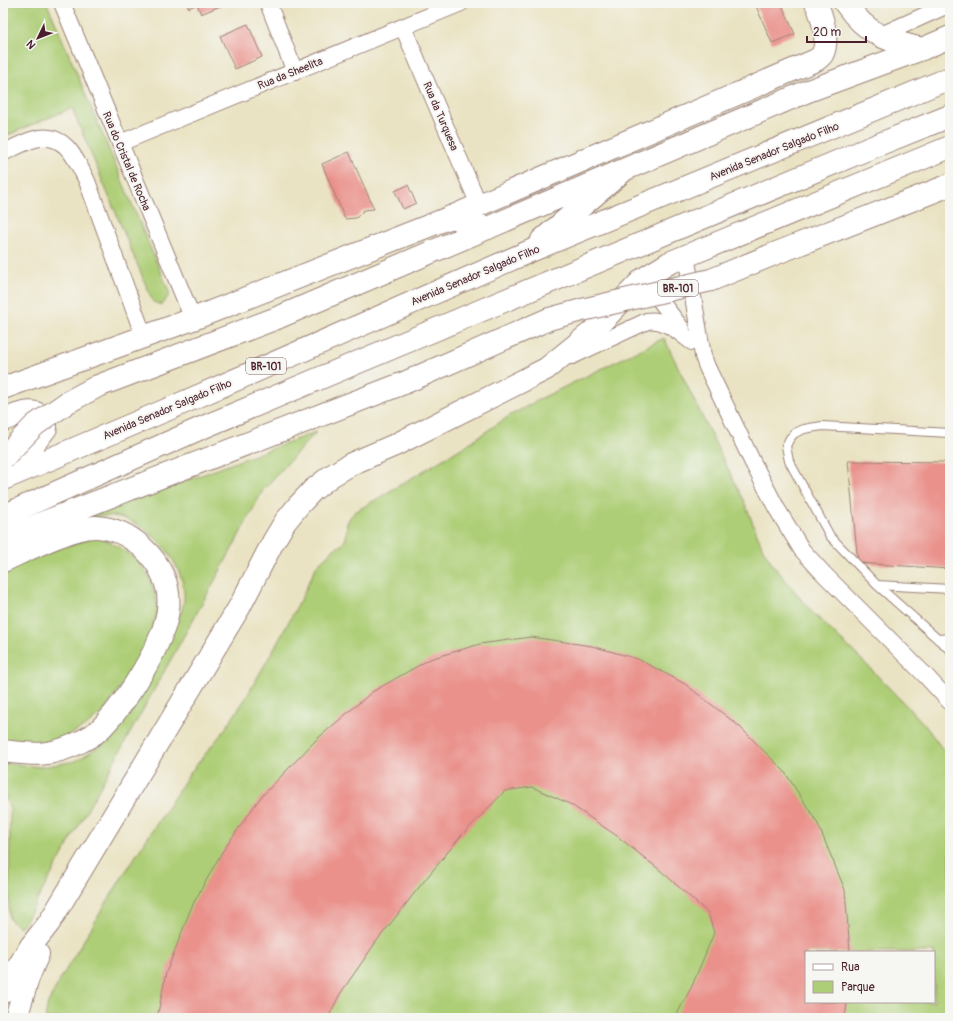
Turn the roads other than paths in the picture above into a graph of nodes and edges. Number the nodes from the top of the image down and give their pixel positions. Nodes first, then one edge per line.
1 (62, 3) edge
2 (268, 3) edge
3 (461, 3) edge
4 (816, 3) edge
5 (845, 3) edge
6 (950, 4) edge
7 (402, 28) junction
8 (879, 36) junction
9 (950, 36) edge
10 (922, 49) junction
11 (295, 72) junction
12 (950, 78) edge
13 (950, 116) edge
14 (120, 143) junction
15 (950, 147) edge
16 (3, 153) edge
17 (623, 171) junction
18 (950, 185) edge
19 (479, 205) junction
20 (451, 217) junction
21 (488, 228) junction
22 (528, 252) junction
23 (686, 255) junction
24 (643, 279) junction
25 (193, 319) junction
26 (144, 337) junction
27 (692, 342) junction
28 (703, 356) junction
29 (546, 369) junction
30 (3, 388) edge
31 (3, 420) edge
32 (950, 433) edge
33 (5, 471) edge
34 (3, 516) edge
35 (3, 538) edge
36 (3, 561) edge
37 (877, 585) junction
38 (950, 589) edge
39 (950, 638) edge
40 (938, 639) junction
41 (950, 650) edge
42 (950, 702) edge
43 (3, 751) edge
44 (49, 923) junction
45 (3, 992) edge
46 (16, 1018) edge

1 - 14 street, Rua do Cristal de Rocha
2 - 11 street
3 - 7 street, Rua da Sheelita
4 - 19 main road
5 - 8 main road
6 - 8 street
7 - 11 street, Rua da Sheelita
7 - 19 street, Rua da Turquesa
8 - 10 main road
9 - 10 main road
10 - 17 main road
11 - 14 street, Rua da Sheelita
12 - 22 main road, Avenida Senador Salgado Filho / BR-101
13 - 34 main road
14 - 25 street, Rua do Cristal de Rocha
15 - 23 main road
16 - 26 street
17 - 21 main road
17 - 22 main road
18 - 35 main road, BR-101, bridge
19 - 20 main road
20 - 21 main road
20 - 25 main road
21 - 33 main road, bridge
22 - 33 main road, Avenida Senador Salgado Filho / BR-101
23 - 24 main road
23 - 28 street
24 - 27 street
24 - 29 main road
25 - 26 main road
26 - 30 main road
27 - 28 street
27 - 29 street
28 - 42 street
29 - 44 main road
31 - 33 main road
32 - 37 lane
36 - 43 main road
37 - 38 lane
37 - 40 lane
39 - 40 lane
40 - 41 lane
44 - 45 main road
44 - 46 main road

